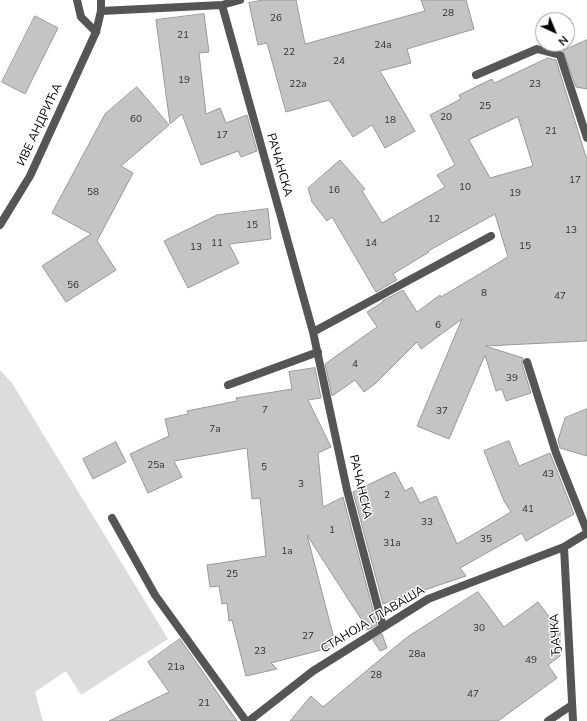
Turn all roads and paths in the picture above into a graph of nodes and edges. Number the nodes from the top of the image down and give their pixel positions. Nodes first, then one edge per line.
1 (77, 0) edge
2 (102, 0) edge
3 (240, 0) edge
4 (222, 5) junction
5 (101, 12) junction
6 (96, 32) junction
7 (476, 75) dead end
8 (587, 138) edge
9 (0, 225) edge
10 (491, 236) dead end
11 (313, 332) junction
12 (318, 352) junction
13 (527, 362) dead end
14 (228, 385) dead end
15 (112, 518) dead end
16 (587, 532) edge
17 (564, 547) junction
18 (383, 627) junction
19 (572, 705) junction
20 (246, 721) edge
21 (249, 721) edge
22 (548, 721) edge
23 (573, 721) edge

1 - 6 street
2 - 5 street, ИВЕ АНДРИЋА
3 - 4 street
4 - 5 street
4 - 11 street, РАЧАНСКА
5 - 6 street, ИВЕ АНДРИЋА
6 - 9 street, ИВЕ АНДРИЋА
7 - 8 street
10 - 11 street
11 - 12 street, РАЧАНСКА
12 - 14 street
12 - 18 street, РАЧАНСКА
13 - 16 street, СТАНОЈА ГЛАВАША
15 - 20 street
16 - 17 street, СТАНОЈА ГЛАВАША
17 - 18 street, СТАНОЈА ГЛАВАША
17 - 19 street, ЂАЧКА
18 - 21 street, СТАНОЈА ГЛАВАША
19 - 22 street
19 - 23 street, ЂАЧКА

